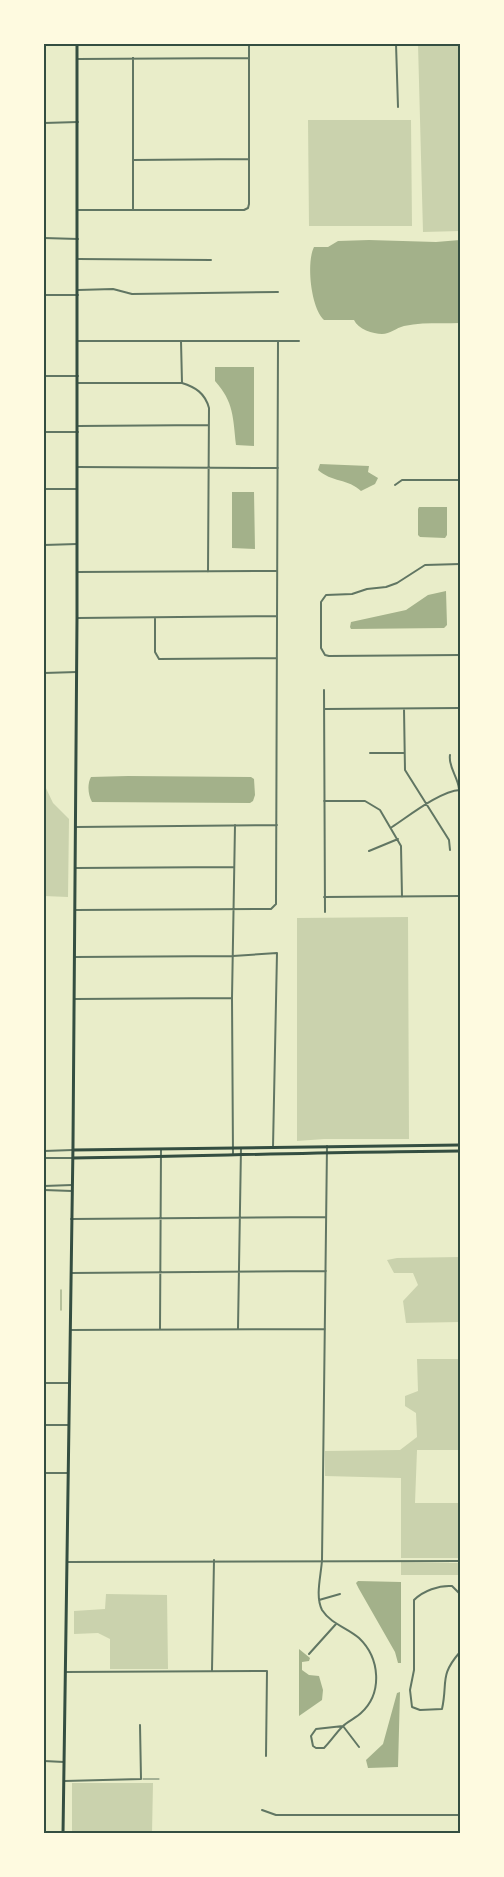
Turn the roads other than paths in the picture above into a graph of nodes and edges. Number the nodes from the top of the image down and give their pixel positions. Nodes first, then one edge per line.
1 (77, 44) edge
2 (249, 44) edge
3 (396, 44) edge
4 (249, 57) junction
5 (133, 58) junction
6 (77, 59) junction
7 (398, 107) dead end
8 (78, 122) junction
9 (44, 123) edge
10 (249, 159) junction
11 (133, 160) junction
12 (78, 210) junction
13 (133, 210) junction
14 (44, 238) edge
15 (78, 239) junction
16 (78, 259) junction
17 (211, 260) dead end
18 (78, 292) junction
19 (278, 292) dead end
20 (44, 295) edge
21 (77, 341) junction
22 (182, 341) junction
23 (279, 341) junction
24 (299, 341) dead end
25 (44, 376) edge
26 (78, 376) junction
27 (78, 383) junction
28 (182, 383) junction
29 (209, 425) junction
30 (78, 426) junction
31 (44, 432) edge
32 (78, 432) junction
33 (77, 467) junction
34 (209, 468) junction
35 (278, 468) junction
36 (460, 480) edge
37 (395, 485) dead end
38 (44, 489) edge
39 (77, 489) junction
40 (77, 544) junction
41 (44, 545) edge
42 (460, 564) edge
43 (277, 571) junction
44 (77, 572) junction
45 (208, 572) junction
46 (277, 616) junction
47 (155, 617) junction
48 (77, 618) junction
49 (460, 655) edge
50 (277, 658) junction
51 (76, 672) junction
52 (44, 673) edge
53 (324, 690) dead end
54 (460, 708) edge
55 (324, 709) junction
56 (404, 709) junction
57 (370, 753) dead end
58 (404, 753) junction
59 (450, 755) dead end
60 (460, 790) edge
61 (324, 801) junction
62 (427, 805) junction
63 (235, 825) junction
64 (277, 825) junction
65 (76, 826) junction
66 (392, 827) junction
67 (398, 839) junction
68 (450, 850) dead end
69 (369, 851) dead end
70 (234, 867) junction
71 (75, 868) junction
72 (460, 896) edge
73 (324, 897) junction
74 (402, 897) junction
75 (75, 910) junction
76 (233, 910) junction
77 (325, 912) dead end
78 (233, 956) junction
79 (75, 957) junction
80 (232, 998) junction
81 (74, 999) junction
82 (327, 1145) junction
83 (439, 1145) junction
84 (460, 1145) edge
85 (232, 1148) junction
86 (241, 1148) junction
87 (273, 1148) junction
88 (134, 1149) junction
89 (161, 1149) junction
90 (44, 1150) edge
91 (73, 1150) junction
92 (327, 1152) junction
93 (439, 1152) junction
94 (460, 1152) edge
95 (232, 1154) junction
96 (241, 1154) junction
97 (162, 1157) junction
98 (44, 1158) edge
99 (73, 1158) junction
100 (124, 1158) junction
101 (72, 1185) junction
102 (44, 1186) edge
103 (44, 1190) edge
104 (72, 1191) junction
105 (240, 1217) junction
106 (326, 1217) junction
107 (161, 1218) junction
108 (72, 1219) junction
109 (239, 1271) junction
110 (326, 1271) junction
111 (160, 1272) junction
112 (70, 1273) junction
113 (325, 1329) junction
114 (70, 1330) junction
115 (160, 1330) junction
116 (238, 1330) junction
117 (44, 1383) edge
118 (69, 1383) junction
119 (44, 1425) edge
120 (68, 1425) junction
121 (44, 1473) edge
122 (68, 1473) junction
123 (214, 1560) junction
124 (322, 1560) junction
125 (460, 1561) edge
126 (67, 1562) junction
127 (340, 1594) dead end
128 (460, 1594) edge
129 (319, 1600) junction
130 (336, 1624) junction
131 (460, 1652) edge
132 (309, 1654) dead end
133 (212, 1670) junction
134 (65, 1672) junction
135 (140, 1725) dead end
136 (343, 1726) junction
137 (359, 1747) dead end
138 (266, 1756) dead end
139 (44, 1761) edge
140 (64, 1762) junction
141 (141, 1779) junction
142 (159, 1779) dead end
143 (64, 1781) junction
144 (262, 1810) dead end
145 (460, 1815) edge
146 (63, 1833) edge

1 - 6 main road
2 - 4 street
3 - 7 street
4 - 5 street
4 - 10 street
5 - 6 street
5 - 11 street
6 - 8 main road
8 - 9 street
8 - 12 main road
10 - 11 street
10 - 13 street
11 - 13 street
12 - 13 street
12 - 15 main road
14 - 15 street
15 - 16 main road
16 - 17 street
16 - 18 main road
18 - 19 street
18 - 20 street
18 - 21 main road
21 - 22 street
21 - 26 main road
22 - 23 street
22 - 28 street
23 - 24 street
23 - 35 street
25 - 26 street
26 - 27 main road
27 - 28 street
27 - 30 main road
28 - 29 street
29 - 30 street
29 - 34 street
30 - 32 main road
31 - 32 street
32 - 33 main road
33 - 34 street
33 - 39 main road
34 - 35 street
34 - 45 street
35 - 43 street
36 - 37 street
38 - 39 street
39 - 40 main road
40 - 41 street
40 - 44 main road
42 - 49 street
43 - 45 street
43 - 46 street
44 - 45 street
44 - 48 main road
46 - 47 street
46 - 50 street
47 - 48 street
47 - 50 street
48 - 51 main road
50 - 64 street
51 - 52 street
51 - 65 main road
53 - 55 street
54 - 56 street
55 - 56 street
55 - 61 street
56 - 58 street
57 - 58 street
58 - 62 street
59 - 60 street
60 - 62 street
61 - 66 street
61 - 73 street
62 - 66 street
62 - 68 street
63 - 64 street
63 - 65 street
63 - 70 street
64 - 76 street
65 - 71 main road
66 - 67 street
67 - 69 street
67 - 74 street
70 - 71 street
70 - 76 street
71 - 75 main road
72 - 74 street
73 - 74 street
73 - 77 street
75 - 76 street
75 - 79 main road
76 - 78 street
78 - 79 street
78 - 80 street
78 - 87 street
79 - 81 main road
80 - 81 street
80 - 85 street
81 - 91 main road
82 - 83 main road
82 - 87 main road
82 - 92 street
83 - 84 main road
83 - 93 main road
85 - 86 main road
85 - 89 main road
85 - 95 street
86 - 87 main road
86 - 96 street
88 - 89 main road
88 - 91 main road
88 - 100 main road
89 - 97 street
90 - 91 street
91 - 99 main road
92 - 93 main road
92 - 96 main road
92 - 106 street
93 - 94 main road
95 - 96 main road
95 - 97 main road
96 - 105 street
97 - 100 main road
97 - 107 street
98 - 99 street
99 - 100 main road
99 - 101 main road
101 - 102 street
101 - 104 main road
103 - 104 street
104 - 108 main road
105 - 106 street
105 - 107 street
105 - 109 street
106 - 110 street
107 - 108 street
107 - 111 street
108 - 112 main road
109 - 110 street
109 - 111 street
109 - 116 street
110 - 113 street
111 - 112 street
111 - 115 street
112 - 114 main road
113 - 116 street
113 - 124 street
114 - 115 street
114 - 118 main road
115 - 116 street
117 - 118 street
118 - 120 main road
119 - 120 street
120 - 122 main road
121 - 122 street
122 - 126 main road
123 - 124 street
123 - 126 street
123 - 133 street
124 - 125 street
124 - 129 street
126 - 134 main road
127 - 129 street
128 - 131 street
129 - 130 street
130 - 132 street
130 - 136 street
133 - 134 street
133 - 138 street
134 - 140 main road
135 - 141 street
136 - 136 street
136 - 137 street
139 - 140 street
140 - 143 main road
141 - 142 lane
141 - 143 street
143 - 146 main road
144 - 145 street

